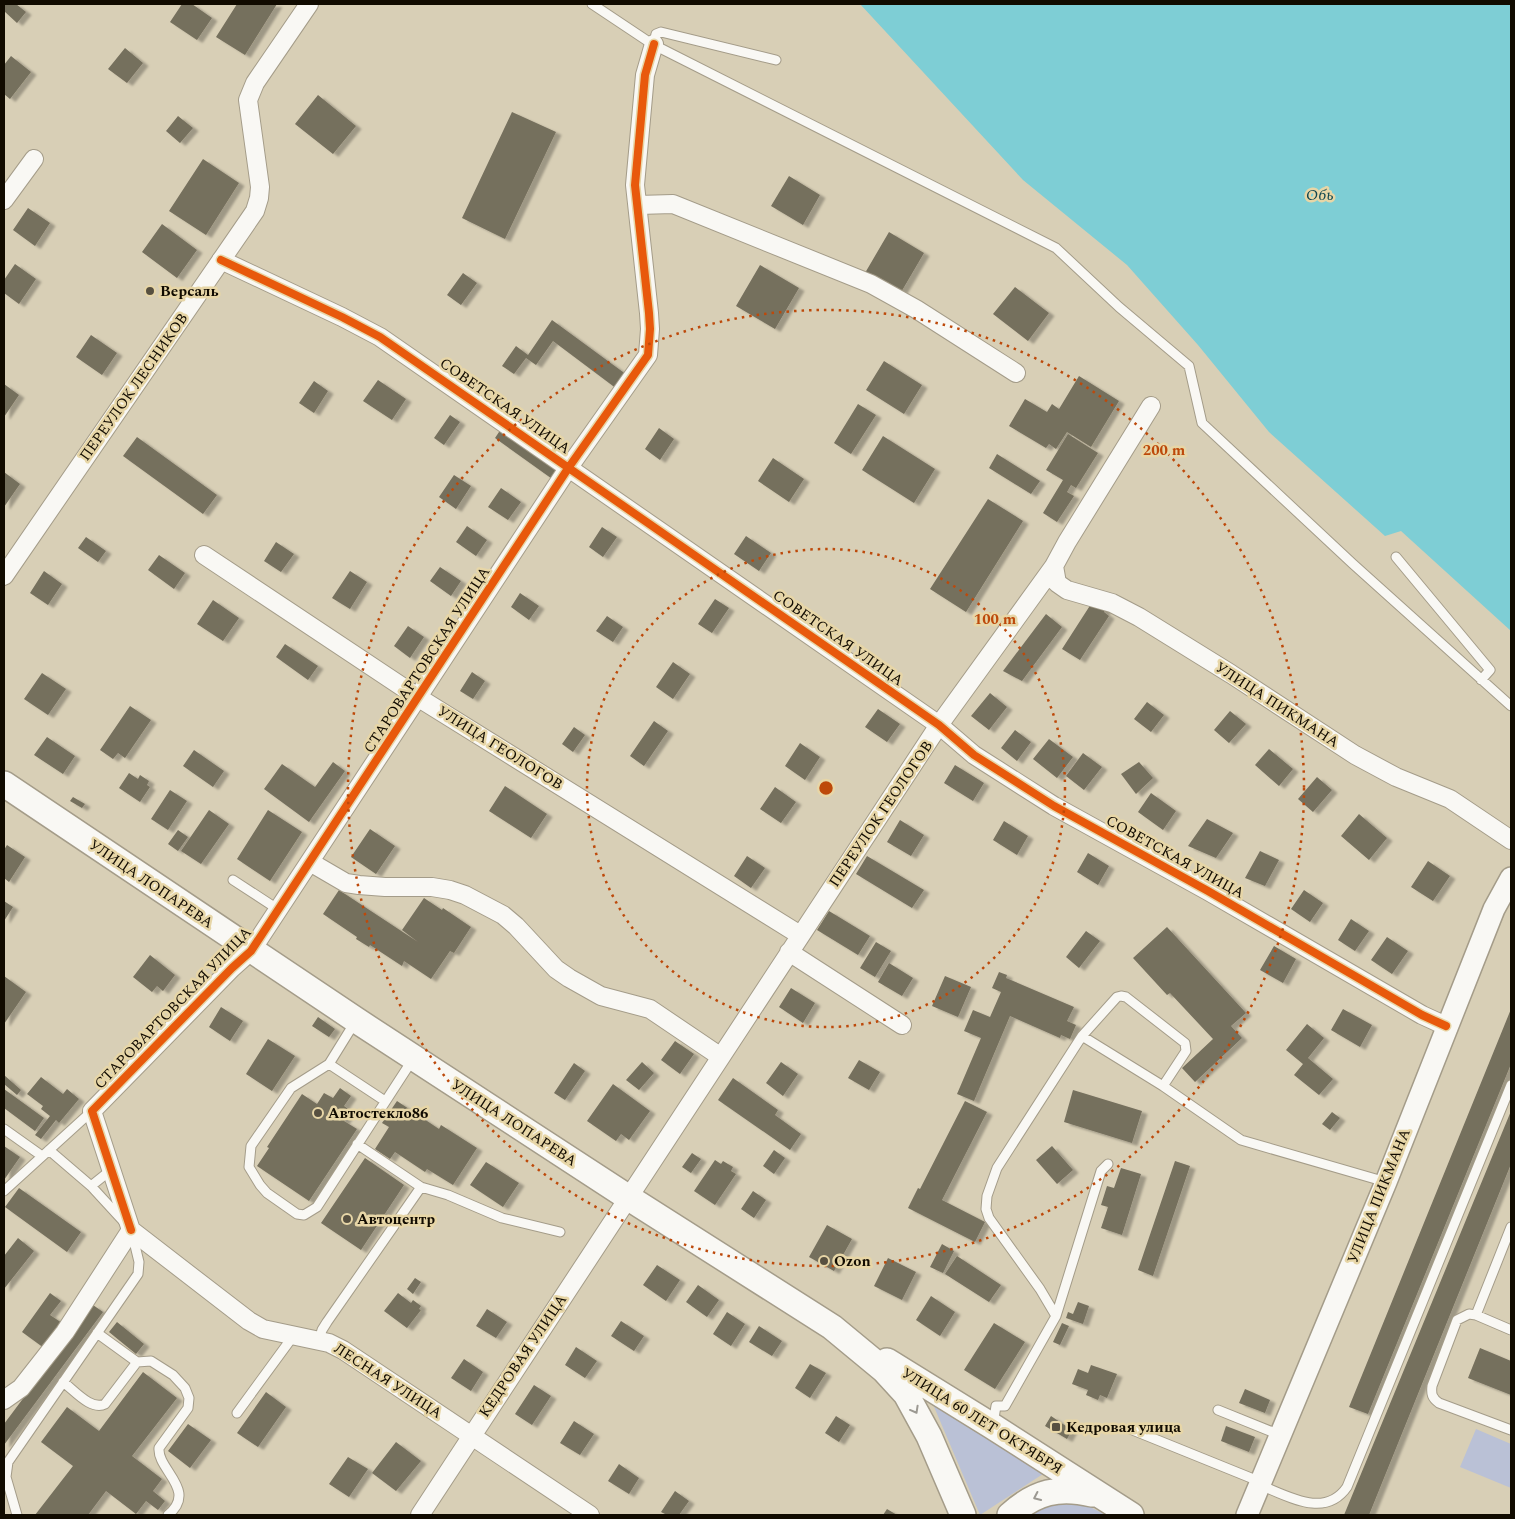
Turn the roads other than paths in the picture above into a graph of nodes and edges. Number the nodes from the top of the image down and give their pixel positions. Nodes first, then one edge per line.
1 (309, 4) edge
2 (592, 4) edge
3 (654, 44) junction
4 (776, 60) dead end
5 (34, 159) dead end
6 (4, 200) edge
7 (638, 205) junction
8 (221, 260) junction
9 (1016, 373) dead end
10 (1151, 406) dead end
11 (569, 467) junction
12 (204, 555) dead end
13 (1396, 557) dead end
14 (1054, 566) junction
15 (4, 576) edge
16 (1481, 680) junction
17 (419, 698) junction
18 (1511, 706) edge
19 (939, 725) junction
20 (4, 784) edge
21 (1511, 840) edge
22 (310, 862) junction
23 (1511, 878) edge
24 (233, 880) dead end
25 (279, 910) junction
26 (800, 935) junction
27 (251, 951) junction
28 (789, 952) junction
29 (356, 1020) junction
30 (902, 1025) dead end
31 (1446, 1026) junction
32 (1082, 1036) junction
33 (414, 1057) junction
34 (721, 1057) junction
35 (329, 1064) junction
36 (1163, 1086) junction
37 (1511, 1086) edge
38 (385, 1101) junction
39 (92, 1112) junction
40 (4, 1128) edge
41 (357, 1144) junction
42 (45, 1153) junction
43 (1108, 1164) dead end
44 (111, 1170) junction
45 (1386, 1182) junction
46 (91, 1186) junction
47 (421, 1187) junction
48 (4, 1191) edge
49 (629, 1198) junction
50 (1511, 1227) edge
51 (131, 1230) junction
52 (560, 1232) dead end
53 (1476, 1315) junction
54 (1056, 1316) junction
55 (832, 1327) junction
56 (1511, 1330) edge
57 (97, 1333) junction
58 (294, 1335) junction
59 (319, 1340) junction
60 (137, 1362) junction
61 (63, 1382) junction
62 (4, 1400) edge
63 (1218, 1410) dead end
64 (236, 1413) dead end
65 (992, 1426) junction
66 (1130, 1428) dead end
67 (1511, 1430) edge
68 (470, 1436) junction
69 (1280, 1436) junction
70 (1260, 1483) junction
71 (1101, 1497) junction
72 (17, 1515) edge
73 (168, 1515) edge
74 (420, 1515) edge
75 (590, 1515) edge
76 (963, 1515) edge
77 (1010, 1515) edge
78 (1131, 1515) edge
79 (1247, 1515) edge

1 - 8 street, ПЕРЕУЛОК ЛЕСНИКОВ
2 - 3 lane
3 - 4 lane
3 - 7 street, СТАРОВАРТОВСКАЯ УЛИЦА
3 - 16 lane
5 - 6 street
7 - 9 street
7 - 11 street, СТАРОВАРТОВСКАЯ УЛИЦА
8 - 11 street, СОВЕТСКАЯ УЛИЦА
8 - 15 street, ПЕРЕУЛОК ЛЕСНИКОВ
10 - 14 street, ПЕРЕУЛОК ГЕОЛОГОВ
11 - 17 street, СТАРОВАРТОВСКАЯ УЛИЦА
11 - 19 street, СОВЕТСКАЯ УЛИЦА
12 - 17 street, УЛИЦА ГЕОЛОГОВ
13 - 16 lane
14 - 19 street, ПЕРЕУЛОК ГЕОЛОГОВ
14 - 21 street, УЛИЦА ПИКМАНА
16 - 18 lane
17 - 22 street, СТАРОВАРТОВСКАЯ УЛИЦА
17 - 26 street, УЛИЦА ГЕОЛОГОВ
19 - 26 street, ПЕРЕУЛОК ГЕОЛОГОВ
19 - 31 street, СОВЕТСКАЯ УЛИЦА
20 - 27 main road, УЛИЦА ЛОПАРЕВА
22 - 25 street, СТАРОВАРТОВСКАЯ УЛИЦА
22 - 34 street
23 - 31 street, УЛИЦА ПИКМАНА
24 - 25 lane
25 - 27 street, СТАРОВАРТОВСКАЯ УЛИЦА
26 - 28 street, ПЕРЕУЛОК ГЕОЛОГОВ
27 - 29 main road, УЛИЦА ЛОПАРЕВА
27 - 39 street, СТАРОВАРТОВСКАЯ УЛИЦА
28 - 30 street
28 - 34 street, ПЕРЕУЛОК ГЕОЛОГОВ
29 - 33 main road, УЛИЦА ЛОПАРЕВА
29 - 35 lane
31 - 45 street, УЛИЦА ПИКМАНА
32 - 36 lane
32 - 36 lane
32 - 54 lane
33 - 38 lane
33 - 49 main road, УЛИЦА ЛОПАРЕВА
34 - 49 street, ПЕРЕУЛОК ГЕОЛОГОВ
35 - 38 lane
35 - 41 lane
36 - 45 lane
37 - 70 lane
38 - 41 lane
39 - 42 lane
39 - 44 street, СТАРОВАРТОВСКАЯ УЛИЦА
40 - 42 lane
41 - 47 lane
42 - 46 lane
42 - 48 lane
43 - 54 lane
44 - 46 lane
44 - 51 street, СТАРОВАРТОВСКАЯ УЛИЦА
45 - 69 street, УЛИЦА ПИКМАНА
46 - 51 lane
47 - 52 lane
47 - 59 lane
49 - 55 main road, УЛИЦА ЛОПАРЕВА
49 - 68 street, КЕДРОВАЯ УЛИЦА
50 - 53 lane
51 - 57 lane
51 - 58 street, ЛЕСНАЯ УЛИЦА
51 - 62 street
53 - 56 lane
53 - 67 lane
54 - 65 lane
55 - 65 main road, УЛИЦА 60 ЛЕТ ОКТЯБРЯ
55 -> 76 main road, УЛИЦА ЛОПАРЕВА
57 - 60 lane
57 - 61 lane
58 - 59 street, ЛЕСНАЯ УЛИЦА
58 - 64 lane
59 - 68 street, ЛЕСНАЯ УЛИЦА
60 - 61 lane
60 - 73 lane
61 - 72 lane
63 - 69 lane
65 - 71 main road, УЛИЦА 60 ЛЕТ ОКТЯБРЯ
66 - 70 lane
68 - 74 street, КЕДРОВАЯ УЛИЦА
68 - 75 street, ЛЕСНАЯ УЛИЦА
69 - 70 street, УЛИЦА ПИКМАНА
70 - 79 street, УЛИЦА ПИКМАНА
71 -> 77 main road
71 - 78 main road, УЛИЦА 60 ЛЕТ ОКТЯБРЯ

